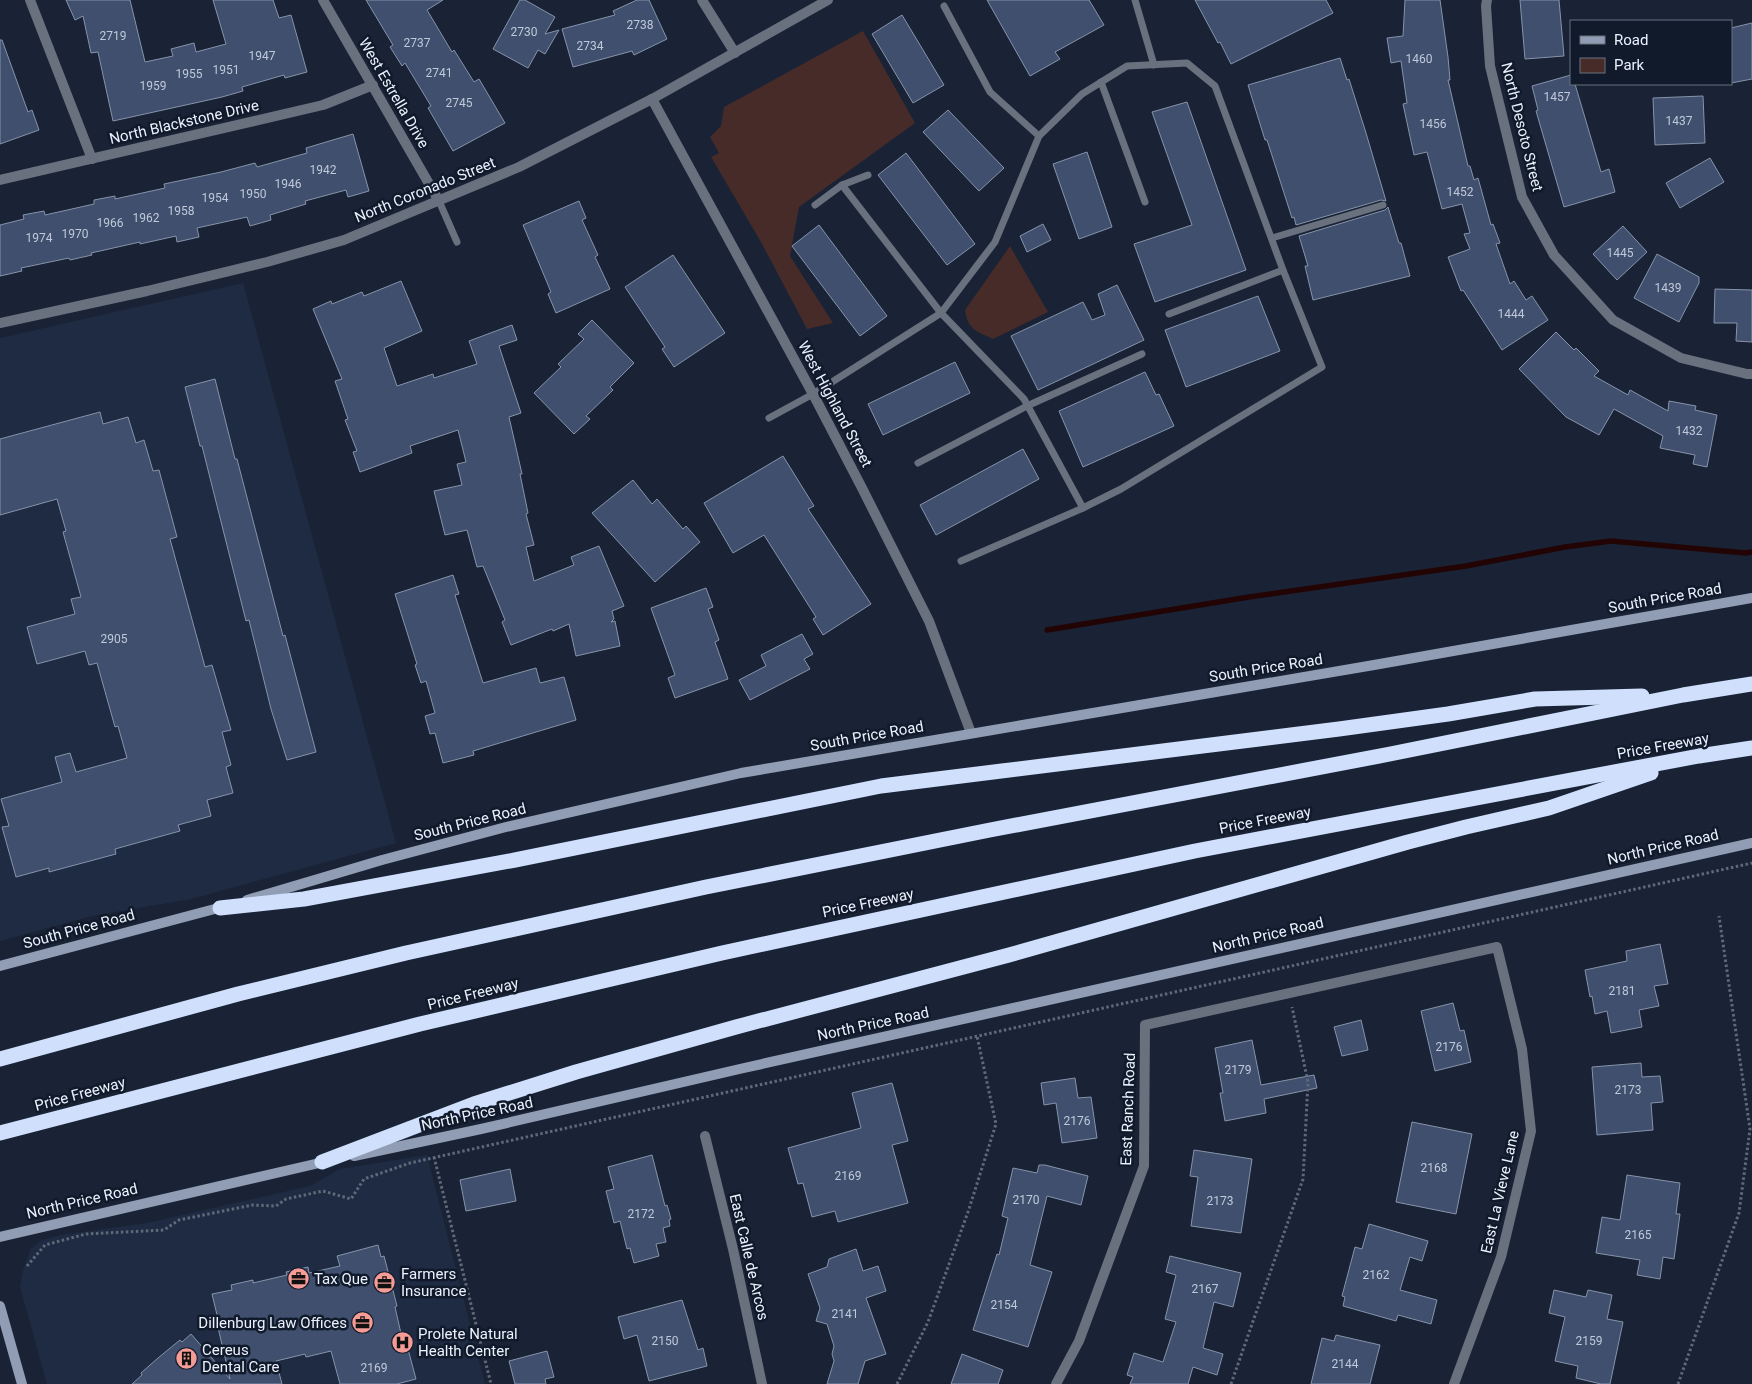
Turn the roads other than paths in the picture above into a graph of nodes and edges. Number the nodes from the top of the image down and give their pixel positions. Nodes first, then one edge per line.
1 (30, 0) edge
2 (323, 0) edge
3 (702, 0) edge
4 (828, 0) edge
5 (1135, 0) edge
6 (1487, 0) edge
7 (944, 6) dead end
8 (735, 52) junction
9 (1154, 65) junction
10 (1101, 82) junction
11 (373, 85) junction
12 (652, 99) junction
13 (1039, 136) junction
14 (92, 159) junction
15 (868, 175) dead end
16 (0, 180) edge
17 (842, 185) junction
18 (439, 201) junction
19 (1145, 202) dead end
20 (814, 204) dead end
21 (1383, 205) dead end
22 (1272, 238) junction
23 (457, 242) dead end
24 (1283, 270) junction
25 (941, 313) junction
26 (1169, 314) dead end
27 (0, 323) edge
28 (1142, 354) dead end
29 (1752, 374) edge
30 (813, 394) junction
31 (1027, 406) junction
32 (769, 418) dead end
33 (918, 463) dead end
34 (1083, 508) junction
35 (961, 561) dead end
36 (1752, 598) edge
37 (1752, 684) edge
38 (1683, 695) junction
39 (970, 733) junction
40 (1752, 748) edge
41 (1699, 756) junction
42 (1752, 843) edge
43 (220, 908) junction
44 (0, 966) edge
45 (1288, 994) joint
46 (0, 1059) edge
47 (0, 1133) edge
48 (705, 1136) dead end
49 (322, 1162) junction
50 (0, 1237) edge
51 (0, 1306) edge
52 (22, 1384) edge
53 (762, 1384) edge
54 (1056, 1384) edge
55 (1454, 1384) edge

1 - 14 street
2 - 11 street, West Estrella Drive
3 - 8 street
4 - 8 street, North Coronado Street
5 - 9 lane
6 - 29 street, North Desoto Street
7 - 13 lane
8 - 12 street, North Coronado Street
9 - 10 lane
9 - 22 lane
10 - 13 lane
10 - 19 lane
11 - 14 street, North Blackstone Drive
11 - 18 street, West Estrella Drive
12 - 18 street, North Coronado Street
12 - 30 street, West Highland Street
13 - 25 lane
14 - 16 street, North Blackstone Drive
15 - 17 lane
17 - 20 lane
17 - 25 lane
18 - 23 lane
18 - 27 street, North Coronado Street
21 - 22 lane
22 - 24 lane
24 - 26 lane
24 - 34 lane
25 - 30 lane
25 - 31 lane
28 - 31 lane
30 - 32 lane
30 - 39 street, West Highland Street
31 - 33 lane
31 - 34 lane
34 - 35 lane
36 - 39 main road, South Price Road
37 - 38 highway
38 - 43 highway
38 - 46 highway
39 - 43 main road, South Price Road
40 - 41 highway, Price Freeway
41 - 47 highway, Price Freeway
41 - 49 highway
42 - 49 main road, North Price Road
43 - 44 main road, South Price Road
45 - 54 street, East Ranch Road
45 - 55 street, East La Vieve Lane
48 - 53 street, East Calle de Arcos
49 - 50 main road, North Price Road
51 - 52 main road

